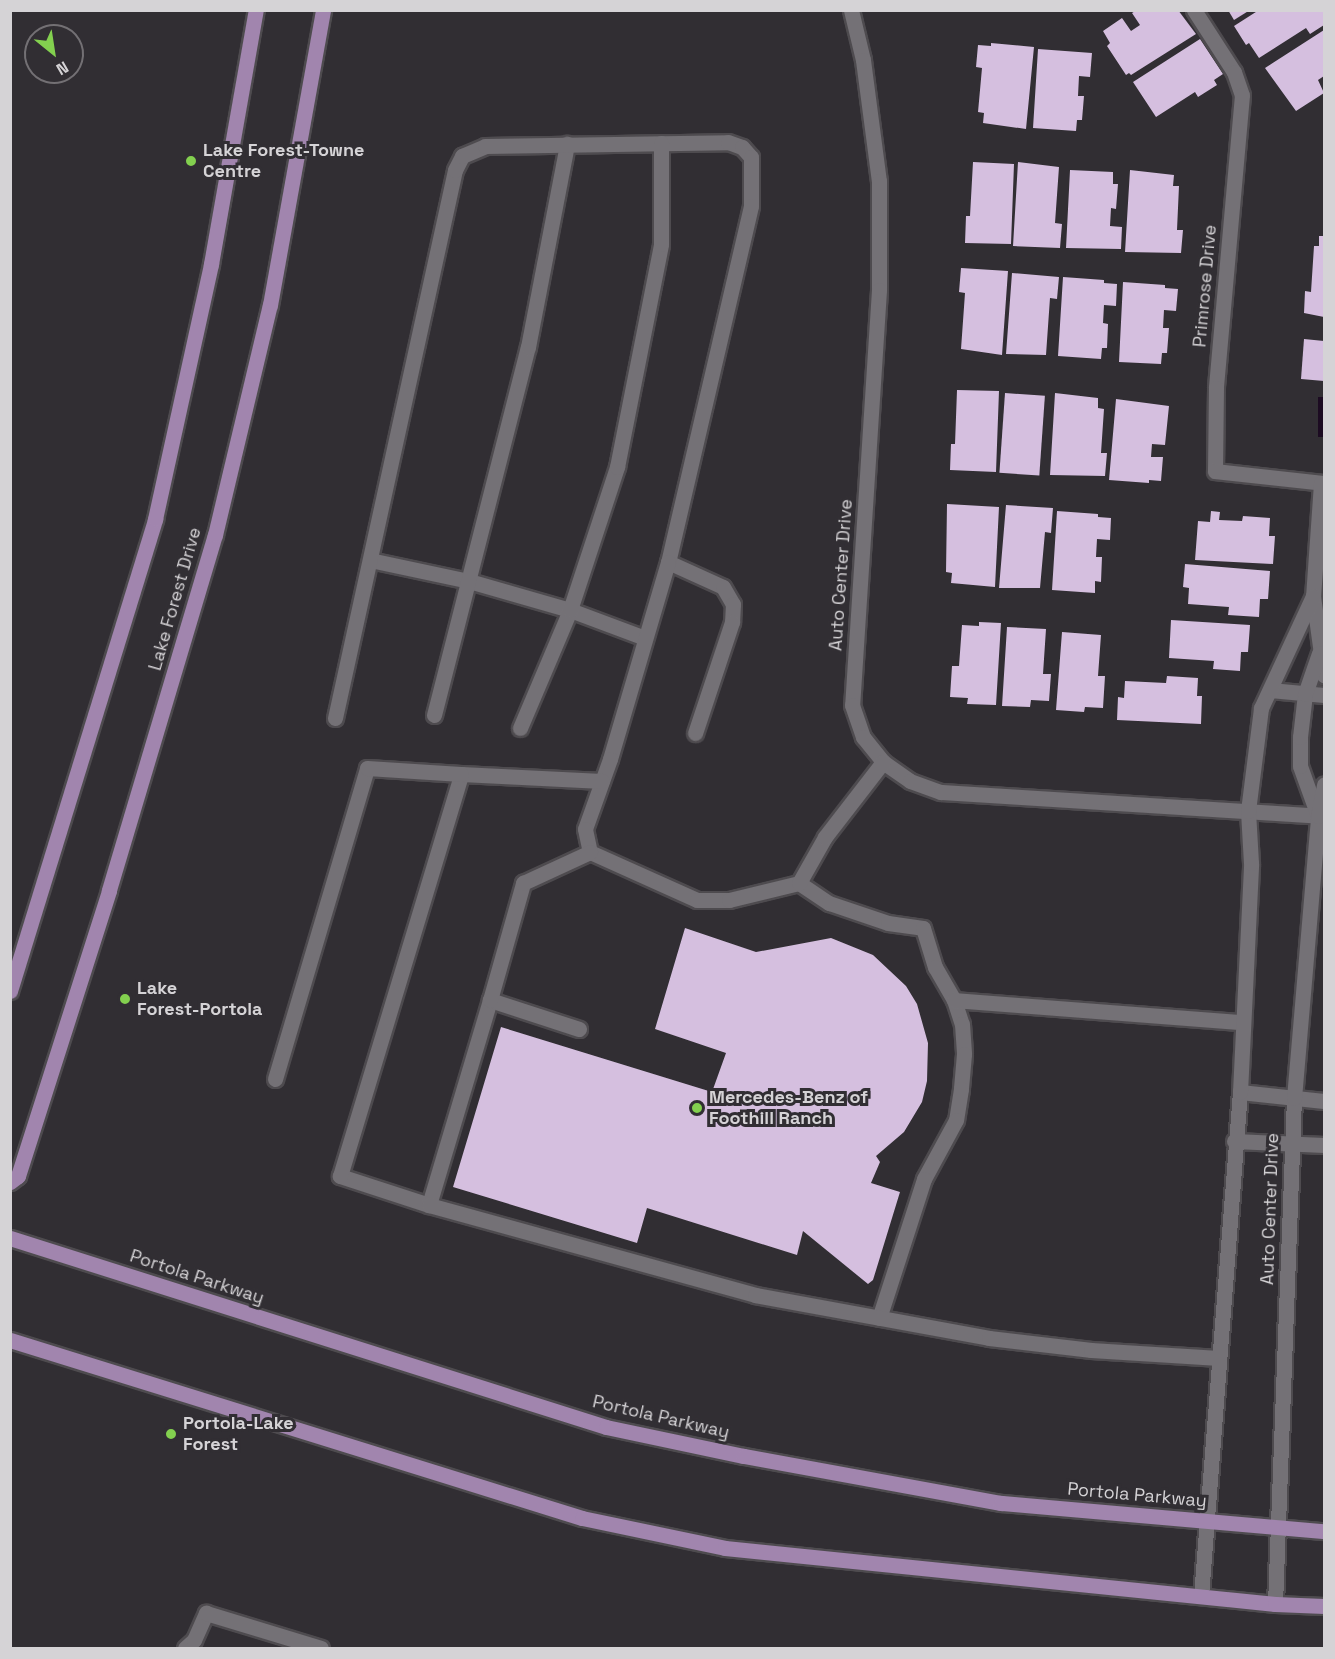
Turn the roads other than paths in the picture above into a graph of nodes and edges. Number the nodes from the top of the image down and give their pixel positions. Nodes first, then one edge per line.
1 (256, 10) edge
2 (323, 10) edge
3 (851, 10) edge
4 (1194, 10) edge
5 (661, 143) junction
6 (567, 144) junction
7 (1323, 483) edge
8 (370, 560) junction
9 (668, 562) junction
10 (469, 581) junction
11 (1313, 596) junction
12 (570, 610) junction
13 (645, 638) junction
14 (1320, 649) junction
15 (1324, 675) edge
16 (1270, 690) junction
17 (1305, 694) junction
18 (1324, 696) edge
19 (434, 716) dead end
20 (335, 718) dead end
21 (520, 728) dead end
22 (695, 733) dead end
23 (882, 762) junction
24 (461, 774) junction
25 (602, 781) junction
26 (1324, 785) edge
27 (1248, 811) junction
28 (1321, 816) edge
29 (591, 852) junction
30 (799, 883) junction
31 (10, 991) edge
32 (490, 1000) junction
33 (954, 1000) junction
34 (1241, 1023) junction
35 (579, 1029) dead end
36 (275, 1078) dead end
37 (1240, 1092) junction
38 (1294, 1098) junction
39 (1324, 1101) edge
40 (1234, 1141) junction
41 (1291, 1145) junction
42 (1324, 1145) edge
43 (10, 1182) edge
44 (429, 1205) junction
45 (10, 1238) edge
46 (879, 1318) junction
47 (10, 1340) edge
48 (1219, 1358) junction
49 (1206, 1521) junction
50 (1278, 1527) junction
51 (1324, 1531) edge
52 (1201, 1596) junction
53 (1275, 1604) junction
54 (1324, 1606) edge
55 (185, 1648) edge
56 (321, 1648) edge

1 - 31 main road
2 - 43 main road, Lake Forest Drive
3 - 23 street, Auto Center Drive
4 - 7 street, Primrose Drive
5 - 6 street
5 - 9 street
5 - 12 street
6 - 8 street
6 - 10 street
7 - 11 street, Primrose Drive
8 - 10 street
8 - 20 street
9 - 13 street
9 - 22 street
10 - 12 street
10 - 19 street
11 - 14 street, Primrose Drive
11 - 16 street, Primrose Drive
12 - 13 street
12 - 21 street
13 - 25 street
14 - 15 street, Primrose Drive
14 - 17 street, Primrose Drive
16 - 17 street
16 - 27 street, Primrose Drive
17 - 18 street
17 - 28 street, Primrose Drive
23 - 27 street, Auto Center Drive
23 - 30 street
24 - 25 street
24 - 36 street
24 - 44 street
25 - 29 street
26 - 28 street
27 - 28 street, Auto Center Drive
27 - 34 street, Auto Center Drive
28 - 38 street, Auto Center Drive
29 - 30 street
29 - 32 street
30 - 33 street
32 - 35 street
32 - 44 street
33 - 34 street
33 - 46 street
34 - 37 street, Auto Center Drive
37 - 38 street
37 - 40 street, Auto Center Drive
38 - 39 street
38 - 41 street, Auto Center Drive
40 - 41 street
40 - 48 street, Auto Center Drive
41 - 42 street
41 - 50 street, Auto Center Drive
44 - 46 street
45 - 49 main road, Portola Parkway
46 - 48 street
47 - 52 main road
48 - 49 street, Auto Center Drive
49 - 50 main road, Portola Parkway
49 - 52 street, Auto Center Drive
50 - 51 main road, Portola Parkway
50 - 53 street, Auto Center Drive
52 - 53 main road
53 - 54 main road
55 - 56 street

